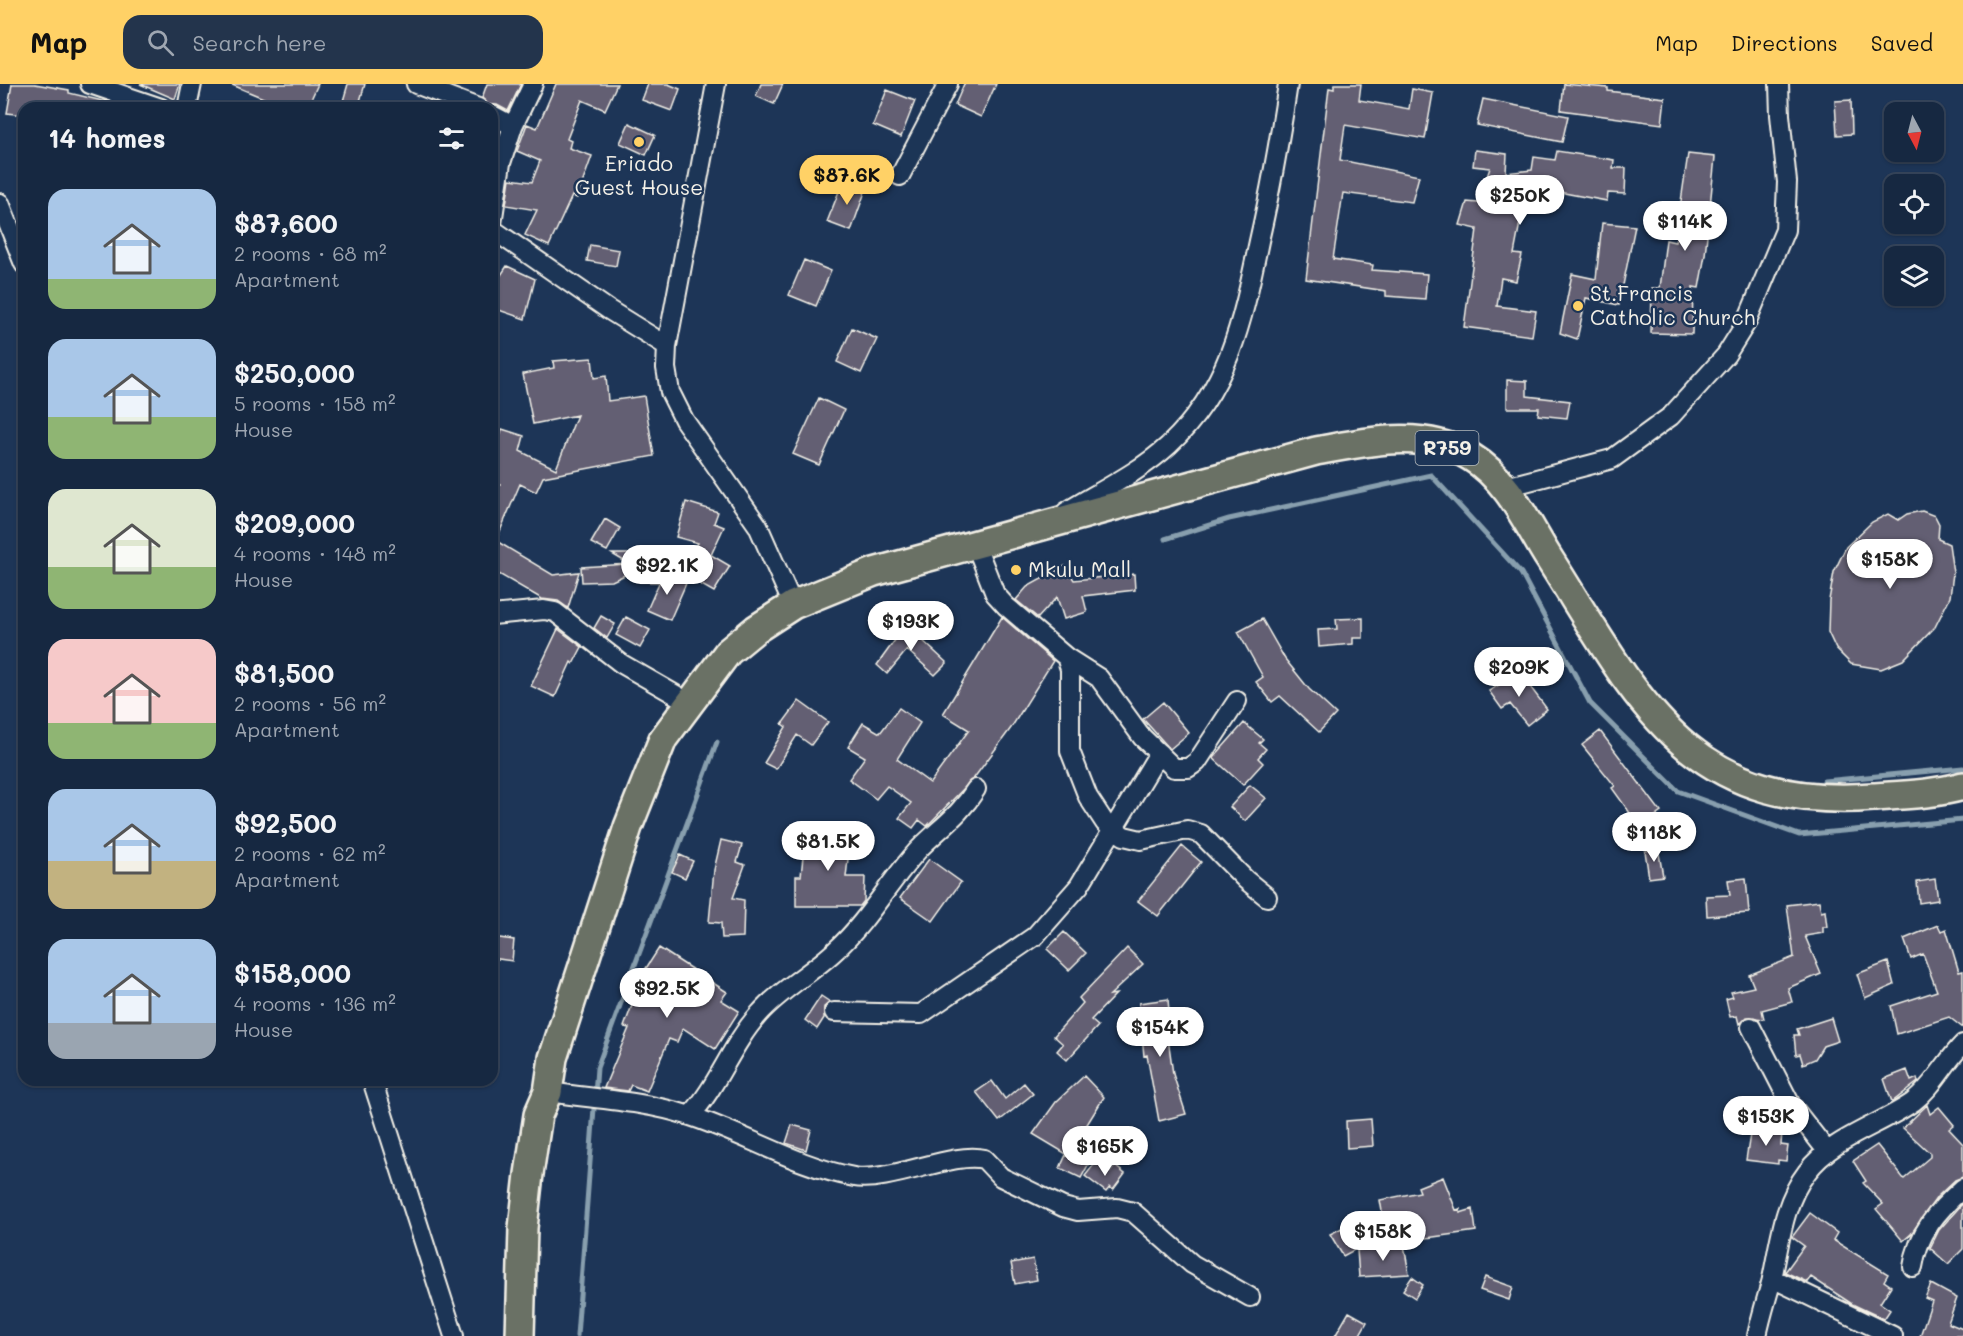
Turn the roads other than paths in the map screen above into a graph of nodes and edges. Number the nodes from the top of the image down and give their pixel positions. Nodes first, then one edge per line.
1 (90, 84) edge
2 (192, 84) edge
3 (416, 84) edge
4 (533, 84) edge
5 (716, 84) edge
6 (948, 84) edge
7 (1288, 84) edge
8 (1779, 84) edge
9 (143, 102) edge
10 (188, 102) edge
11 (462, 102) edge
12 (498, 118) edge
13 (513, 126) junction
14 (900, 176) dead end
15 (498, 183) edge
16 (0, 203) edge
17 (498, 233) edge
18 (18, 249) edge
19 (667, 346) junction
20 (1506, 487) junction
21 (1047, 524) junction
22 (975, 543) junction
23 (793, 605) junction
24 (498, 614) edge
25 (1066, 657) junction
26 (1237, 701) dead end
27 (690, 703) junction
28 (1159, 753) junction
29 (1963, 786) edge
30 (976, 789) dead end
31 (1114, 830) junction
32 (1267, 897) dead end
33 (834, 1012) dead end
34 (1751, 1027) dead end
35 (1963, 1044) edge
36 (374, 1086) edge
37 (548, 1092) junction
38 (690, 1116) junction
39 (1827, 1151) junction
40 (1963, 1188) edge
41 (1913, 1267) dead end
42 (1772, 1278) junction
43 (1250, 1297) dead end
44 (454, 1336) edge
45 (520, 1336) edge
46 (1757, 1336) edge
47 (1893, 1336) edge

1 - 9 street
2 - 10 street
3 - 11 street
4 - 13 street
5 - 19 street
6 - 14 street
7 - 21 street
8 - 20 street
12 - 13 street
13 - 15 street
16 - 18 street
17 - 19 street
19 - 23 street
20 - 21 main road, R759
20 - 29 main road, R759
21 - 22 main road, R759
22 - 23 main road, R759
22 - 25 street
23 - 27 main road, R759
24 - 27 street
25 - 28 street
25 - 31 street
26 - 28 street
27 - 37 main road, R759
28 - 31 street
30 - 38 street
31 - 32 street
31 - 33 street
34 - 39 street
35 - 39 street
36 - 44 street
37 - 38 street
37 - 45 main road, R759
38 - 43 street
39 - 42 street
40 - 41 street
42 - 46 street
42 - 47 street

